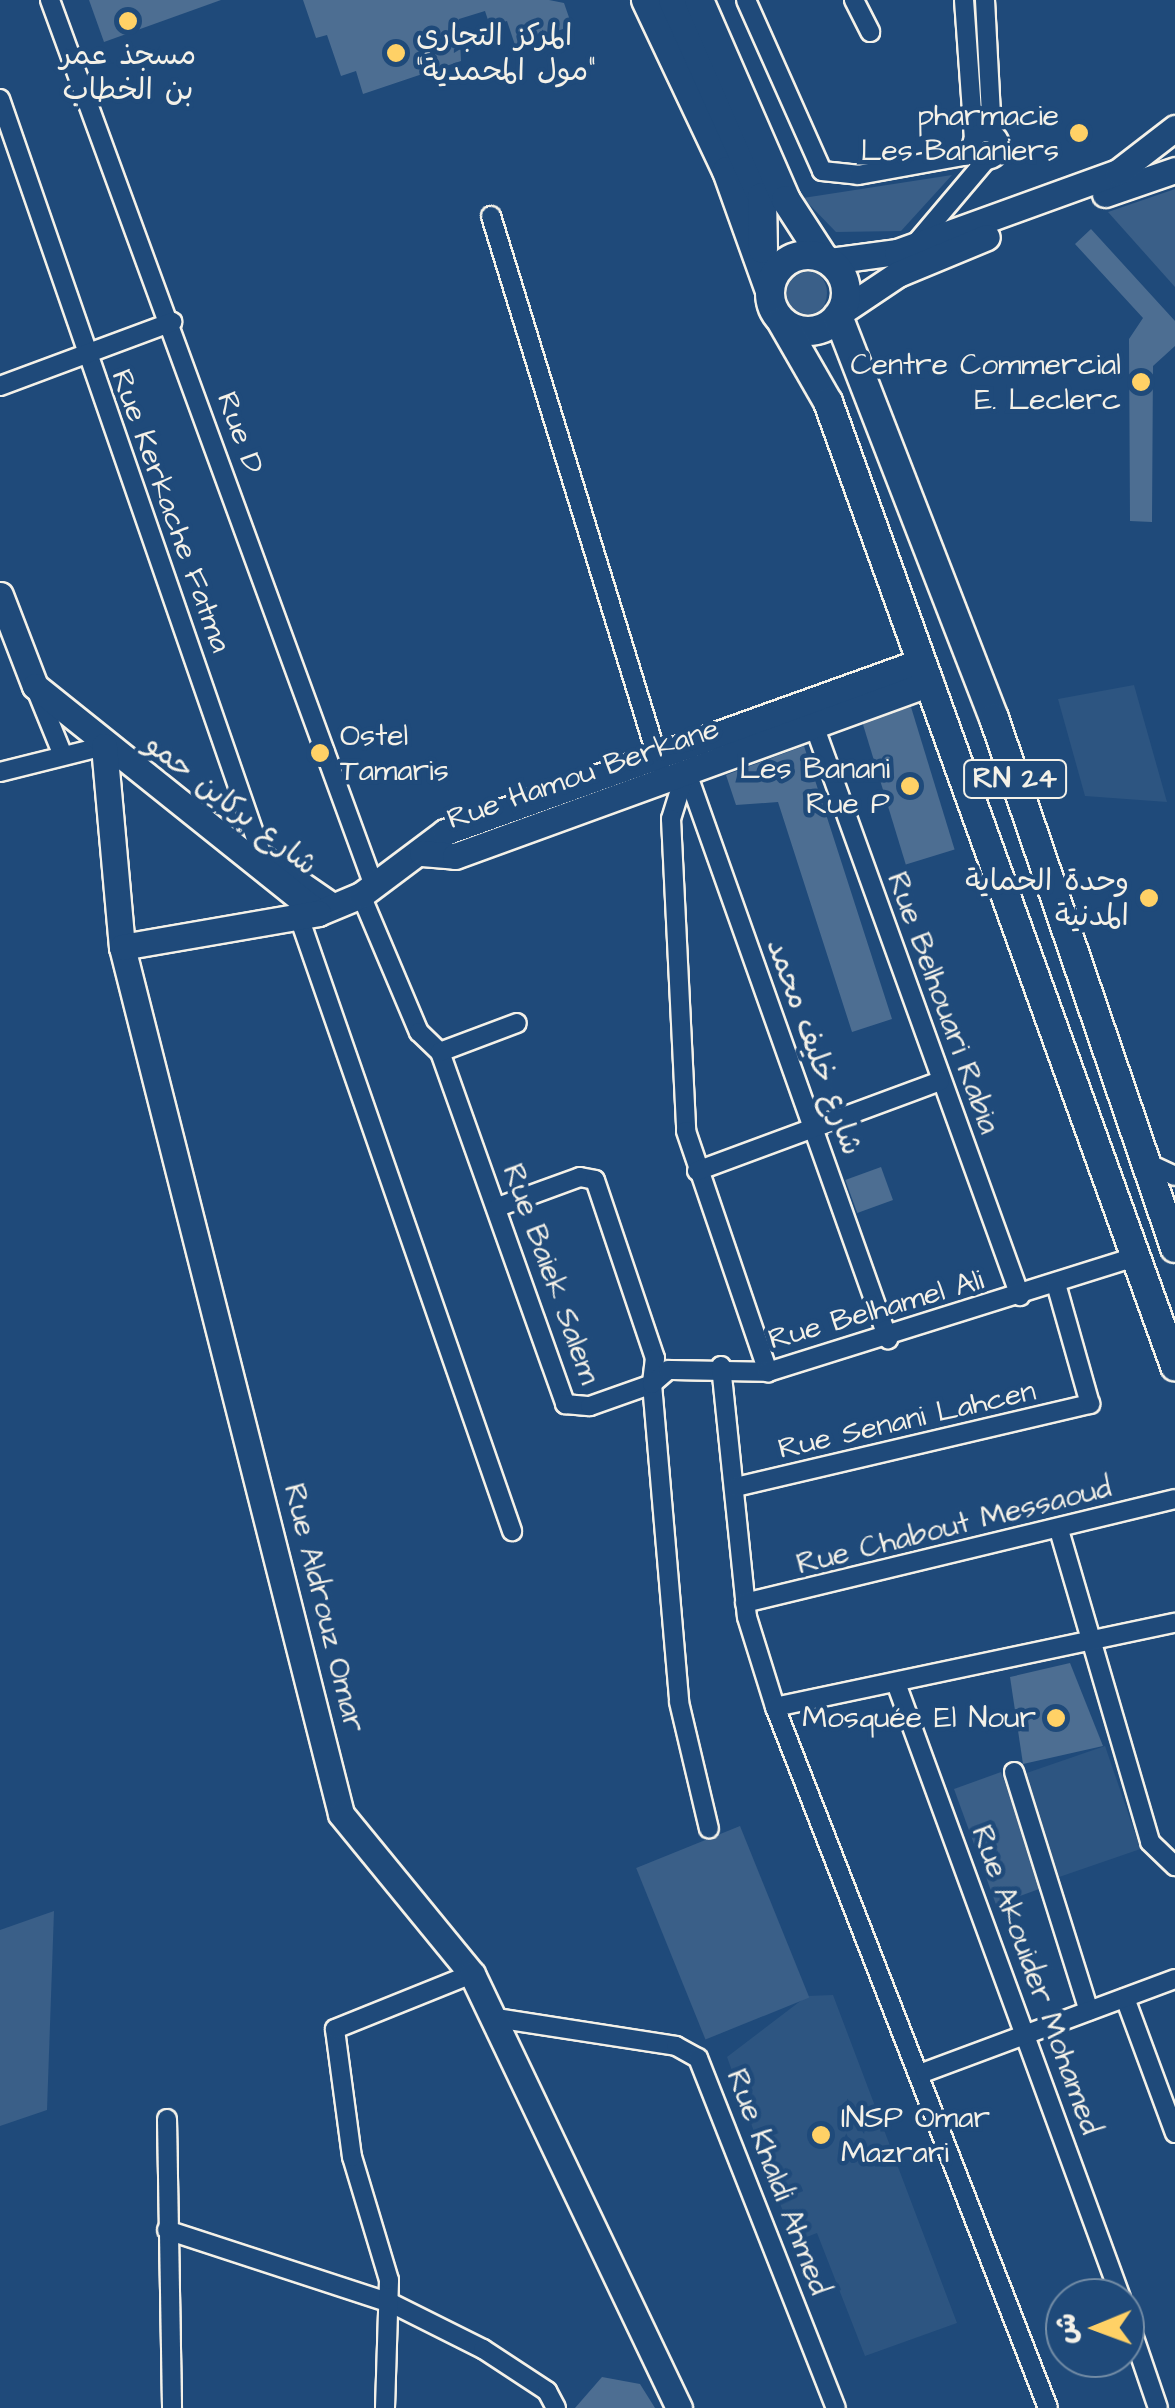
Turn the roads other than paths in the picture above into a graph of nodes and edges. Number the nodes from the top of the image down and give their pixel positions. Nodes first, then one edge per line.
1 (50, 0) edge
2 (646, 0) edge
3 (673, 0) edge
4 (698, 0) edge
5 (746, 0) edge
6 (854, 0) edge
7 (964, 0) edge
8 (985, 0) edge
9 (870, 32) dead end
10 (0, 99) edge
11 (1175, 128) edge
12 (981, 146) junction
13 (1175, 170) edge
14 (491, 216) dead end
15 (912, 246) junction
16 (760, 258) junction
17 (826, 259) junction
18 (769, 288) junction
19 (840, 314) junction
20 (172, 322) junction
21 (782, 322) junction
22 (86, 356) junction
23 (853, 363) junction
24 (819, 381) junction
25 (0, 386) edge
26 (0, 595) edge
27 (926, 672) junction
28 (35, 686) junction
29 (816, 728) junction
30 (104, 746) junction
31 (62, 754) junction
32 (0, 772) edge
33 (674, 772) junction
34 (266, 864) junction
35 (338, 904) junction
36 (122, 947) junction
37 (517, 1023) dead end
38 (440, 1052) junction
39 (940, 1081) junction
40 (813, 1125) junction
41 (1145, 1162) junction
42 (697, 1171) junction
43 (1103, 1174) junction
44 (1175, 1176) edge
45 (498, 1207) junction
46 (1175, 1248) edge
47 (1132, 1258) junction
48 (1056, 1284) junction
49 (1020, 1296) junction
50 (888, 1340) junction
51 (721, 1366) junction
52 (1175, 1366) edge
53 (768, 1372) junction
54 (652, 1384) junction
55 (736, 1488) junction
56 (1175, 1499) edge
57 (1059, 1530) junction
58 (512, 1531) dead end
59 (745, 1603) junction
60 (1175, 1624) edge
61 (1090, 1644) junction
62 (896, 1683) junction
63 (775, 1707) junction
64 (1014, 1772) dead end
65 (709, 1829) dead end
66 (1175, 1866) edge
67 (472, 1974) junction
68 (1175, 1979) edge
69 (1125, 1998) junction
70 (1089, 2011) junction
71 (496, 2018) junction
72 (1027, 2033) junction
73 (925, 2072) junction
74 (167, 2119) dead end
75 (1175, 2134) edge
76 (167, 2230) junction
77 (1113, 2278) edge
78 (391, 2303) junction
79 (1145, 2370) edge
80 (172, 2408) edge
81 (385, 2408) edge
82 (556, 2408) edge
83 (679, 2408) edge
84 (836, 2408) edge
85 (1048, 2408) edge
86 (1158, 2408) edge

1 - 20 street, Rue D
2 - 16 main road
3 - 16 main road
4 - 17 main road
5 - 12 street
6 - 9 street
7 - 12 street
8 - 12 street
10 - 22 street, Rue Kerkache Fatma
11 - 15 street
12 - 15 street
13 - 19 street
14 - 33 street, شارع خليف محمد
15 - 17 street
16 - 18 main road
17 - 18 main road
17 - 19 main road
18 - 21 main road
19 - 21 main road
19 - 23 main road, RN 24
20 - 22 street
20 - 35 street, Rue D
21 - 24 main road, RN 24
22 - 25 street
22 - 34 street, Rue Kerkache Fatma
23 - 24 main road
23 - 41 main road, RN 24
24 - 27 main road, RN 24
26 - 28 street
27 - 29 street, Rue Hamou Berkane
27 - 33 street, Rue Hamou Berkane
27 - 43 main road, RN 24
28 - 30 street, شارع بركاين حمو
28 - 31 street
29 - 33 street, Rue Hamou Berkane
29 - 39 street, Rue Belhouari Rabia
30 - 31 street
30 - 34 street, شارع بركاين حمو
30 - 36 street, Rue Aldrouz Omar
31 - 32 street
33 - 35 street, Rue Hamou Berkane
33 - 40 street, شارع خليف محمد
33 - 42 street
34 - 35 street, شارع بركاين حمو
35 - 36 street
35 - 38 street, Rue Baiek Salem
35 - 58 street
36 - 67 street, Rue Aldrouz Omar
37 - 38 street
38 - 45 street, Rue Baiek Salem
39 - 40 street
39 - 49 street, Rue Belhouari Rabia
40 - 42 street
40 - 50 street, شارع خليف محمد
41 - 43 main road
41 - 44 street
41 - 46 main road, RN 24
42 - 53 street
43 - 47 main road, RN 24
45 - 54 street, Rue Baiek Salem
45 - 54 street
47 - 48 street, Rue Belhamel Ali
47 - 52 main road, RN 24
48 - 49 street, Rue Belhamel Ali
48 - 55 street, Rue Senani Lahcen
49 - 50 street, Rue Belhamel Ali
50 - 53 street, Rue Belhamel Ali
51 - 53 street, Rue Belhamel Ali
51 - 54 street, Rue Belhamel Ali
51 - 55 street
54 - 65 street
55 - 59 street
56 - 57 street, Rue Chabout Messaoud
57 - 59 street, Rue Chabout Messaoud
57 - 61 street
59 - 63 street
60 - 61 street
61 - 62 street
61 - 66 street
62 - 63 street
62 - 72 street, Rue Akouider Mohamed
63 - 73 street
64 - 70 street
67 - 71 street, Rue Aldrouz Omar
67 - 78 street
68 - 69 street
69 - 70 street
69 - 75 street
70 - 72 street
71 - 83 street, Rue Aldrouz Omar
71 - 84 street, Rue Khaldi Ahmed
72 - 73 street
72 - 77 street, Rue Akouider Mohamed
73 - 85 street
74 - 76 street
76 - 78 street
76 - 80 street
78 - 81 street
78 - 82 street
79 - 86 street

